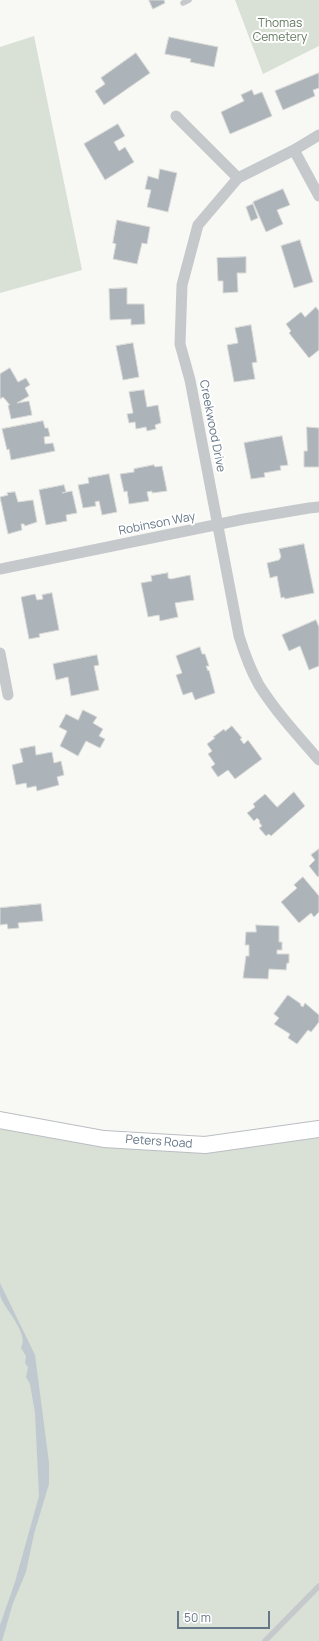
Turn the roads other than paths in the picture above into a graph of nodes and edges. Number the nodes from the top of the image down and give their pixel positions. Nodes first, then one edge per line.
1 (176, 116) dead end
2 (319, 135) edge
3 (294, 150) junction
4 (238, 178) junction
5 (319, 196) edge
6 (319, 508) edge
7 (218, 524) junction
8 (0, 569) edge
9 (0, 653) edge
10 (8, 695) dead end
11 (319, 760) edge
12 (0, 1120) edge
13 (319, 1129) edge
14 (319, 1586) edge
15 (265, 1641) edge

1 - 4 street
2 - 3 street, Creekwood Drive
3 - 4 street, Creekwood Drive
3 - 5 street
4 - 7 street, Creekwood Drive
6 - 7 street, Robinson Way
7 - 8 street, Robinson Way
7 - 11 street, Creekwood Drive
9 - 10 street
12 - 13 street, Peters Road
14 - 15 lane

